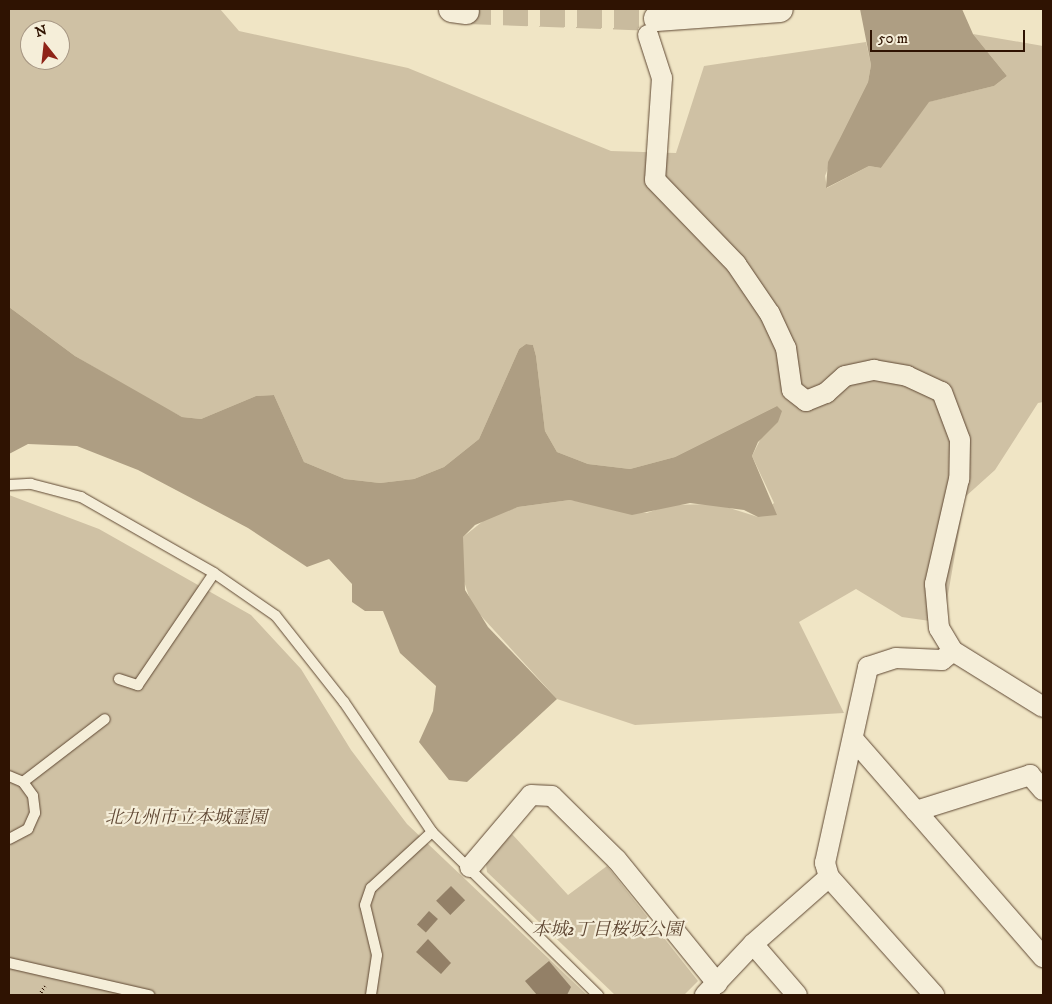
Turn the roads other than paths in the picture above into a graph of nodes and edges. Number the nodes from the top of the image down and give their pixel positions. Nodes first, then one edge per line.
1 (780, 9) edge
2 (652, 27) joint
3 (9, 485) edge
4 (214, 573) junction
5 (953, 651) junction
6 (120, 680) dead end
7 (1043, 707) edge
8 (105, 719) dead end
9 (854, 740) junction
10 (9, 776) edge
11 (23, 782) junction
12 (1043, 790) edge
13 (916, 811) junction
14 (432, 832) junction
15 (9, 839) edge
16 (470, 867) junction
17 (829, 877) junction
18 (752, 944) junction
19 (1043, 957) edge
20 (9, 963) edge
21 (711, 989) edge
22 (149, 995) edge
23 (371, 995) edge
24 (598, 995) edge
25 (797, 995) edge
26 (934, 995) edge

1 - 2 street
2 - 5 street
3 - 4 lane
4 - 6 lane
4 - 14 lane
5 - 7 street
5 - 9 street
8 - 11 lane
9 - 13 street
9 - 17 street
10 - 11 lane
11 - 15 lane
12 - 13 street
13 - 19 street
14 - 16 lane
14 - 23 lane
16 - 21 street
16 - 24 lane
17 - 18 street
17 - 26 street
18 - 21 street
18 - 25 street
20 - 22 lane

